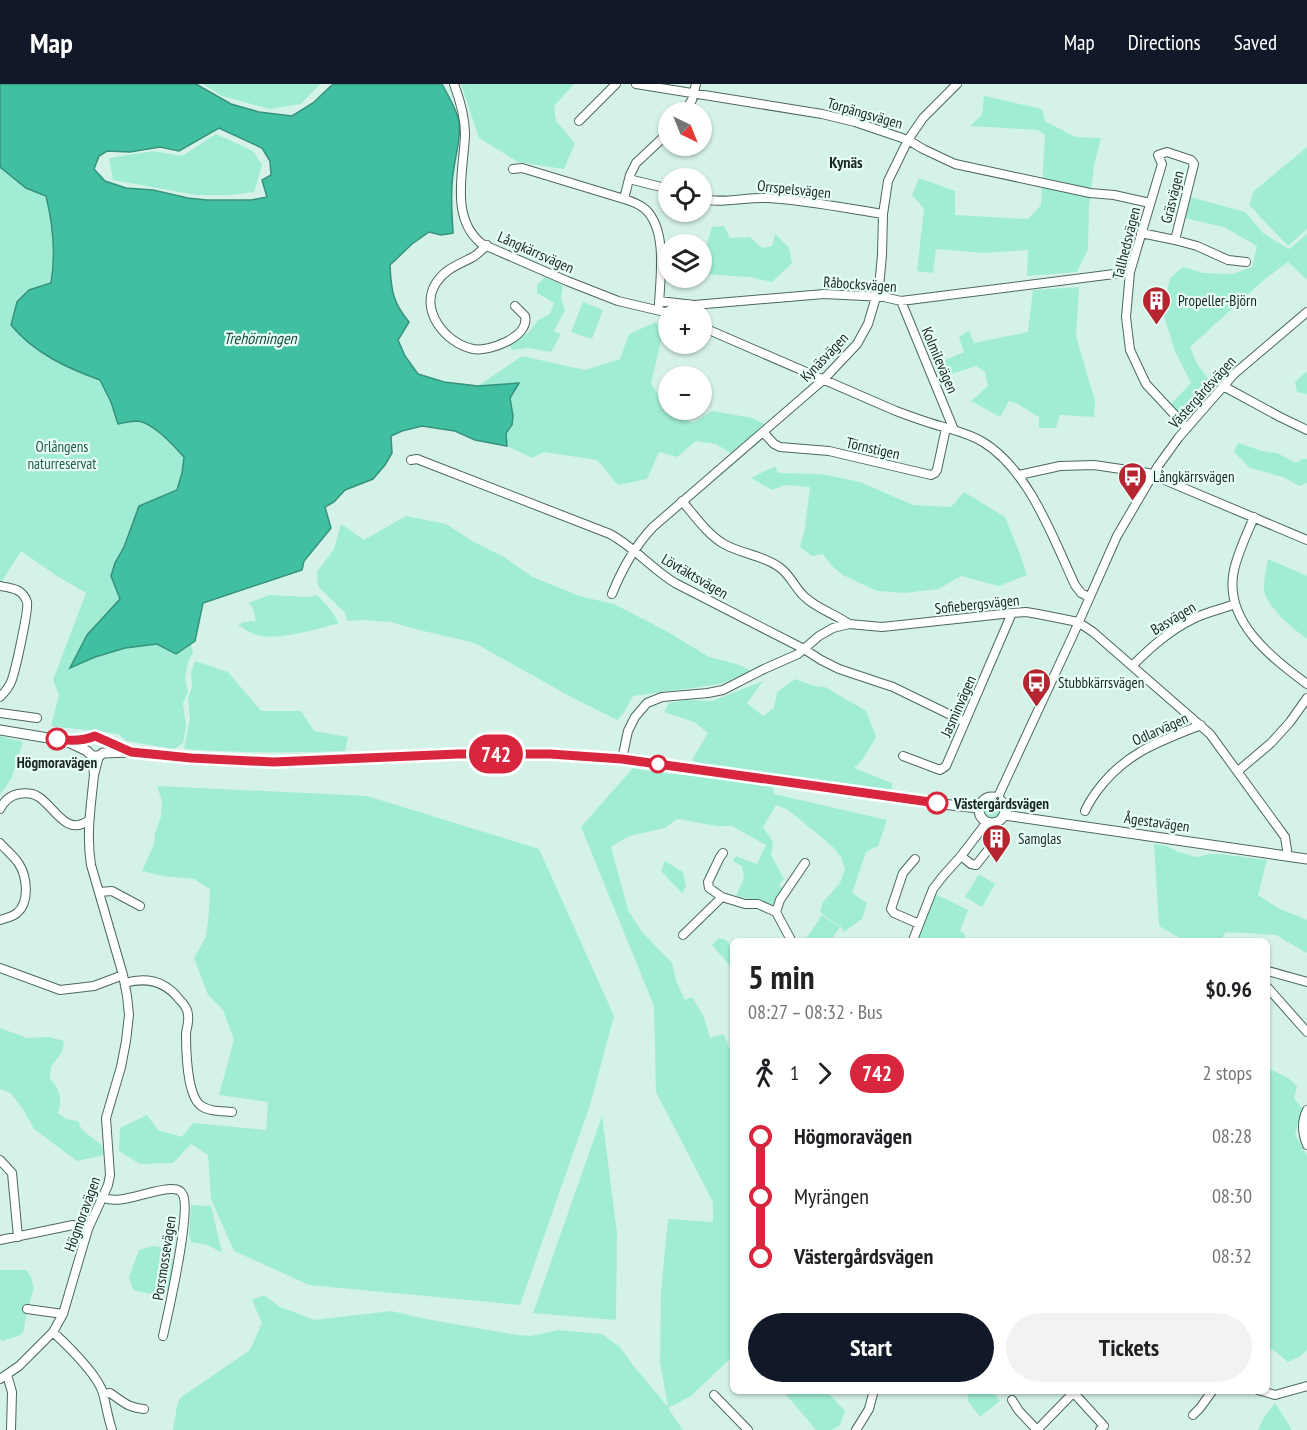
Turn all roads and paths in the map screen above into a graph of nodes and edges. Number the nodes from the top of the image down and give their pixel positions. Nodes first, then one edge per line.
1 (454, 84) edge
2 (616, 84) edge
3 (636, 84) edge
4 (696, 84) edge
5 (957, 84) edge
6 (694, 93) junction
7 (689, 102) edge
8 (579, 121) dead end
9 (908, 140) junction
10 (658, 142) edge
11 (1158, 155) joint
12 (513, 169) dead end
13 (629, 179) junction
14 (658, 186) edge
15 (624, 199) junction
16 (712, 201) edge
17 (1150, 203) junction
18 (883, 214) junction
19 (1141, 233) junction
20 (1175, 240) junction
21 (487, 245) junction
22 (1246, 262) dead end
23 (1130, 272) junction
24 (877, 297) junction
25 (659, 300) edge
26 (901, 301) junction
27 (712, 303) edge
28 (514, 306) dead end
29 (658, 310) edge
30 (1307, 312) edge
31 (712, 331) edge
32 (823, 380) junction
33 (1223, 386) junction
34 (1187, 428) junction
35 (950, 429) junction
36 (1307, 430) edge
37 (763, 432) junction
38 (411, 460) dead end
39 (1019, 475) junction
40 (1153, 475) junction
41 (682, 501) junction
42 (1254, 517) junction
43 (1307, 540) edge
44 (633, 551) junction
45 (0, 586) edge
46 (612, 594) dead end
47 (1089, 597) junction
48 (1235, 604) junction
49 (1012, 614) junction
50 (1078, 622) junction
51 (849, 624) junction
52 (804, 649) junction
53 (1132, 666) junction
54 (1307, 684) edge
55 (0, 697) edge
56 (1307, 698) edge
57 (0, 713) edge
58 (37, 718) dead end
59 (965, 722) junction
60 (1201, 725) junction
61 (0, 730) edge
62 (89, 739) junction
63 (66, 741) junction
64 (104, 741) junction
65 (131, 752) junction
66 (95, 754) junction
67 (903, 756) dead end
68 (622, 759) junction
69 (1238, 771) junction
70 (997, 799) junction
71 (979, 808) junction
72 (0, 809) edge
73 (1085, 811) dead end
74 (1004, 815) junction
75 (88, 820) junction
76 (987, 822) junction
77 (1005, 840) dead end
78 (0, 843) edge
79 (1287, 850) dead end
80 (723, 854) dead end
81 (961, 856) junction
82 (915, 859) dead end
83 (1307, 859) edge
84 (805, 863) dead end
85 (99, 892) junction
86 (722, 897) junction
87 (140, 906) dead end
88 (776, 912) junction
89 (0, 920) edge
90 (920, 924) junction
91 (683, 935) dead end
92 (790, 938) edge
93 (914, 938) edge
94 (0, 968) edge
95 (1270, 972) edge
96 (124, 979) junction
97 (1307, 982) edge
98 (1270, 990) edge
99 (1307, 1032) edge
100 (1307, 1110) edge
101 (232, 1112) dead end
102 (1307, 1145) edge
103 (0, 1160) edge
104 (104, 1198) junction
105 (88, 1229) junction
106 (18, 1237) junction
107 (0, 1240) edge
108 (27, 1309) dead end
109 (63, 1314) junction
110 (53, 1332) junction
111 (163, 1336) dead end
112 (4, 1377) edge
113 (1307, 1386) edge
114 (103, 1394) junction
115 (873, 1394) edge
116 (1071, 1394) edge
117 (1077, 1394) edge
118 (1210, 1394) edge
119 (1270, 1394) edge
120 (714, 1395) dead end
121 (1012, 1400) dead end
122 (144, 1409) dead end
123 (1193, 1415) dead end
124 (12, 1430) edge
125 (112, 1430) edge
126 (748, 1430) edge
127 (856, 1430) edge
128 (1037, 1430) edge
129 (1100, 1430) edge

1 - 21 street, Långkärrsvägen
2 - 8 street
3 - 6 street, Torpängsvägen
4 - 6 street
5 - 9 street, Kynäsvägen
6 - 7 street
6 - 9 street, Torpängsvägen
9 - 17 street, Torpängsvägen
9 - 18 street, Kynäsvägen
10 - 13 street
11 - 17 street, Tallhedsvägen
11 - 20 street, Gräsvägen
12 - 15 street
13 - 14 street
13 - 15 street
15 - 25 street
16 - 18 street, Orrspelsvägen
17 - 19 street, Tallhedsvägen
18 - 24 street, Kynäsvägen
19 - 20 street
19 - 23 street, Tallhedsvägen
20 - 22 street
21 - 28 street
21 - 29 street, Långkärrsvägen
23 - 26 street, Råbocksvägen
23 - 34 street, Tallhedsvägen
24 - 26 street, Råbocksvägen
24 - 27 street, Råbocksvägen
24 - 32 street, Kynäsvägen
26 - 35 street, Kolmilevägen
30 - 33 street, Västergårdsvägen
31 - 32 street
32 - 35 street
32 - 37 street, Kynäsvägen
33 - 34 street, Västergårdsvägen
33 - 36 street
34 - 40 street, Västergårdsvägen
35 - 37 street, Törnstigen
35 - 39 street
37 - 41 street, Kynäsvägen
38 - 44 street, Lövtäktsvägen
39 - 40 street
39 - 47 street
40 - 42 street
40 - 47 street, Västergårdsvägen
41 - 44 street, Kynäsvägen
41 - 51 street
42 - 43 street
42 - 48 street
44 - 46 street, Kynäsvägen
44 - 52 street, Lövtäktsvägen
45 - 55 street
47 - 50 street, Västergårdsvägen
48 - 53 street, Basvägen
48 - 54 street
49 - 50 street, Sofiebergsvägen
49 - 51 street, Sofiebergsvägen
49 - 59 street, Jasminvägen
50 - 53 street, Sofiebergsvägen
50 - 70 street, Västergårdsvägen
51 - 52 street, Sofiebergsvägen
52 - 59 street, Lövtäktsvägen
52 - 68 street, Sofiebergsvägen
53 - 60 street, Sofiebergsvägen
56 - 69 street
57 - 58 street
59 - 67 street, Jasminvägen
60 - 69 street, Sofiebergsvägen
60 - 73 street, Odlarvägen
61 - 63 main road
62 - 63 main road
62 - 64 main road
62 - 66 main road
63 - 66 main road
64 - 65 main road
64 - 66 main road
65 - 66 main road
65 - 68 main road
66 - 75 street, Högmoravägen
68 - 71 main road
69 - 79 street, Sofiebergsvägen
70 - 71 main road
70 - 74 main road
71 - 76 main road
72 - 75 street
74 - 76 main road
74 - 83 main road, Ågestavägen
75 - 85 street, Högmoravägen
76 - 81 street
77 - 81 street
78 - 89 street
80 - 86 street
81 - 90 street
82 - 90 street
84 - 88 street
85 - 87 street
85 - 96 street, Högmoravägen
86 - 88 street
86 - 91 street
88 - 92 street
90 - 93 street
94 - 96 street
95 - 97 street
96 - 101 street
96 - 104 street, Högmoravägen
98 - 99 street
100 - 102 street
103 - 106 street
104 - 105 street, Högmoravägen
104 - 111 street, Porsmossevägen
105 - 106 street
105 - 109 street, Högmoravägen
106 - 107 street
108 - 109 street
109 - 110 street, Högmoravägen
110 - 112 street, Högmoravägen
110 - 114 street
112 - 124 street
113 - 119 street
114 - 122 street
114 - 125 street
115 - 127 street
116 - 128 street
117 - 129 street
118 - 123 street
120 - 126 street
121 - 128 street

